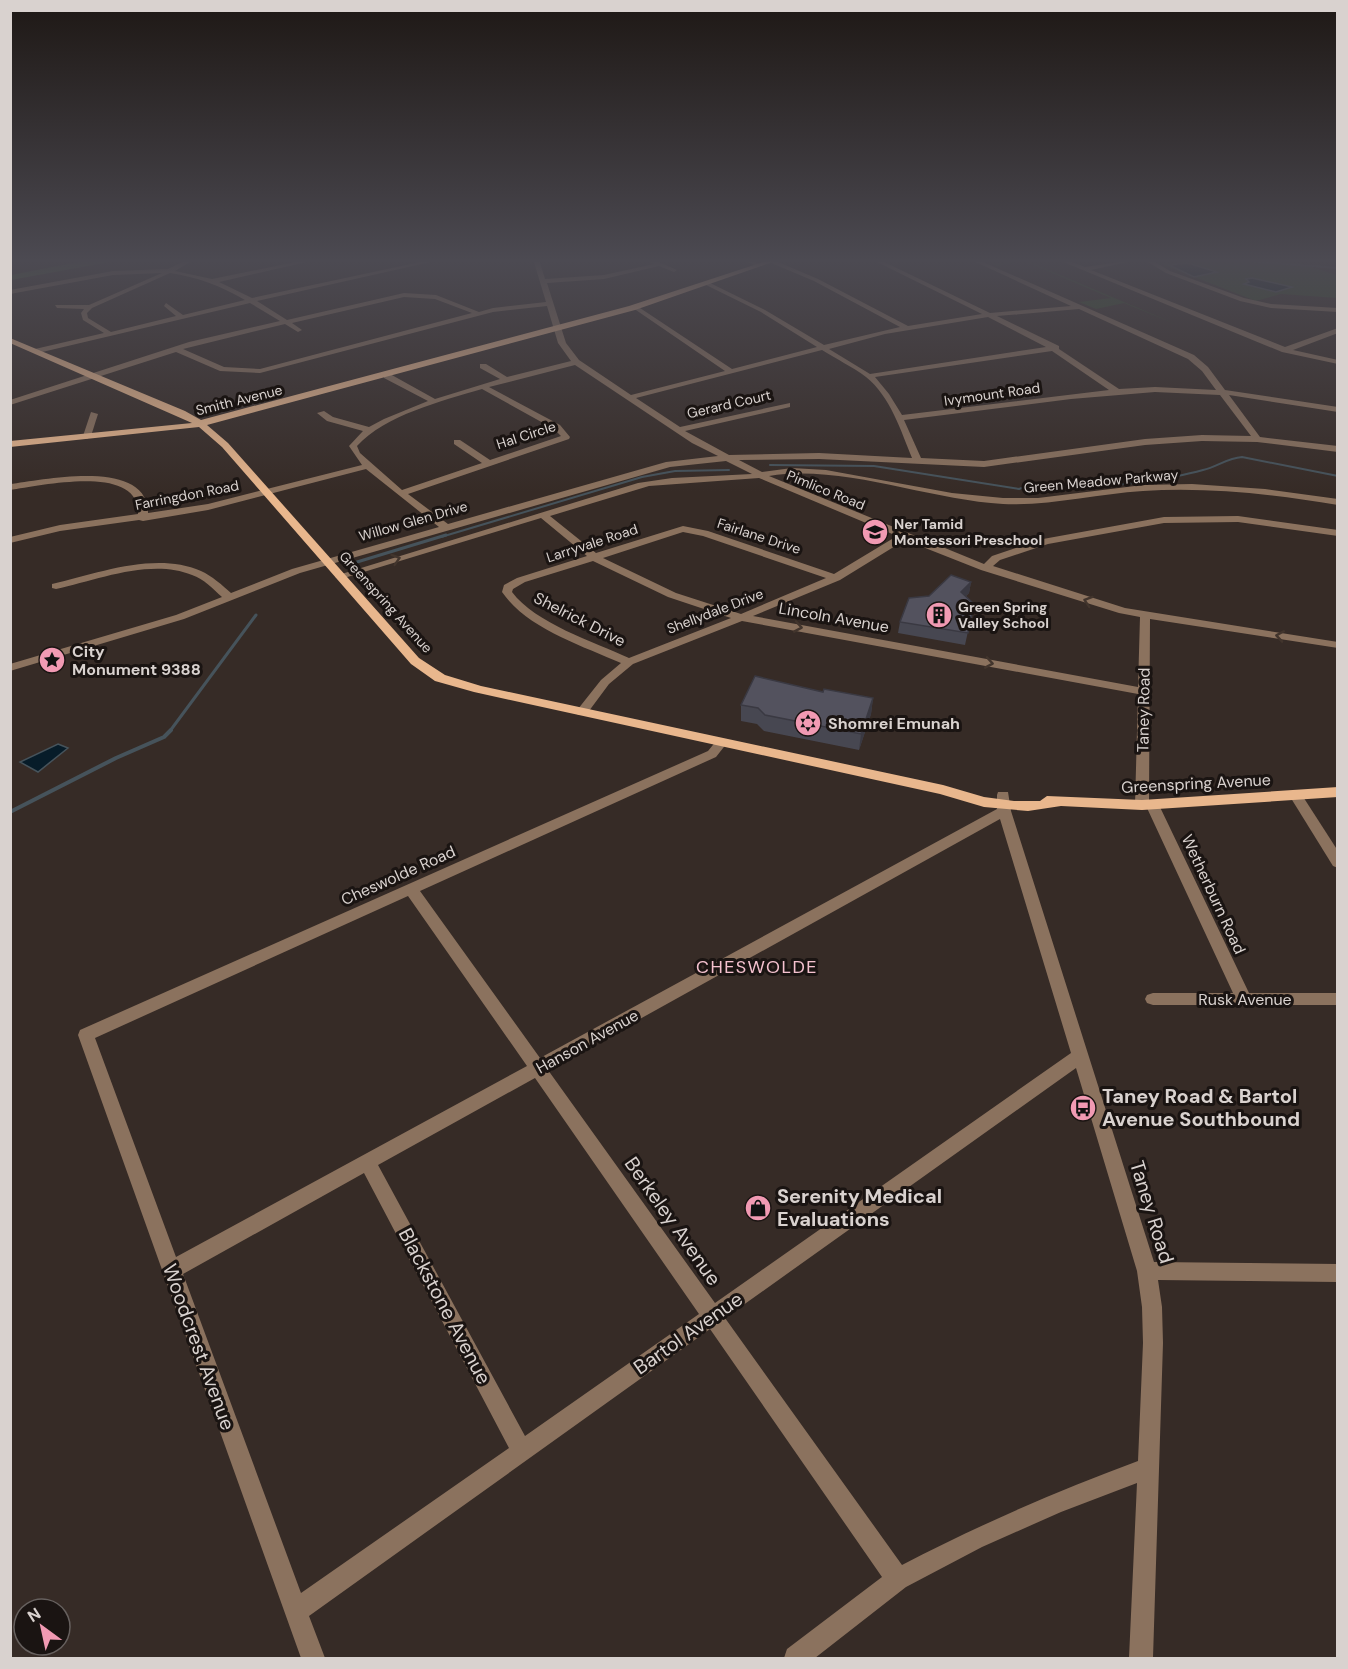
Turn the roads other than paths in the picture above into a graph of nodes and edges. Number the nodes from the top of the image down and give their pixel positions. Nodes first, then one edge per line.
1 (93, 337) edge
2 (225, 337) edge
3 (390, 337) edge
4 (526, 337) edge
5 (560, 337) edge
6 (680, 337) edge
7 (807, 337) edge
8 (865, 337) edge
9 (1034, 337) edge
10 (1147, 337) edge
11 (1253, 337) edge
12 (1320, 337) edge
13 (10, 340) edge
14 (822, 346) junction
15 (1056, 348) junction
16 (176, 349) junction
17 (1285, 350) junction
18 (38, 351) junction
19 (576, 362) junction
20 (1338, 362) edge
21 (483, 366) dead end
22 (729, 370) junction
23 (96, 376) junction
24 (387, 376) junction
25 (869, 376) junction
26 (506, 379) junction
27 (482, 386) junction
28 (1116, 392) junction
29 (1223, 392) junction
30 (628, 398) junction
31 (435, 402) junction
32 (10, 403) edge
33 (787, 405) dead end
34 (1338, 410) edge
35 (321, 413) dead end
36 (94, 414) dead end
37 (900, 418) junction
38 (201, 424) junction
39 (367, 429) junction
40 (678, 430) junction
41 (87, 436) junction
42 (1257, 439) junction
43 (457, 442) dead end
44 (10, 444) edge
45 (1338, 449) edge
46 (726, 458) junction
47 (487, 462) junction
48 (918, 462) junction
49 (367, 466) junction
50 (760, 475) junction
51 (10, 487) edge
52 (266, 493) junction
53 (402, 493) junction
54 (1338, 502) edge
55 (543, 515) junction
56 (143, 518) junction
57 (445, 527) junction
58 (672, 531) joint
59 (1338, 533) edge
60 (904, 536) junction
61 (10, 540) edge
62 (594, 556) junction
63 (1004, 557) junction
64 (327, 562) junction
65 (985, 568) junction
66 (997, 572) junction
67 (340, 576) junction
68 (836, 578) junction
69 (521, 580) joint
70 (56, 586) dead end
71 (230, 597) junction
72 (1145, 615) junction
73 (740, 617) junction
74 (1338, 645) edge
75 (629, 662) junction
76 (10, 668) edge
77 (1143, 691) junction
78 (582, 712) junction
79 (721, 743) junction
80 (1338, 792) edge
81 (1295, 795) junction
82 (1004, 803) junction
83 (1147, 805) junction
84 (1338, 863) edge
85 (411, 889) junction
86 (1153, 999) dead end
87 (1244, 999) junction
88 (1338, 999) edge
89 (86, 1035) joint
90 (1081, 1055) junction
91 (538, 1068) junction
92 (367, 1162) junction
93 (171, 1270) junction
94 (1147, 1271) junction
95 (1338, 1273) edge
96 (712, 1316) junction
97 (522, 1451) junction
98 (1148, 1468) junction
99 (898, 1579) junction
100 (296, 1611) junction
101 (313, 1659) edge
102 (796, 1659) edge
103 (1141, 1659) edge

1 - 18 street
2 - 16 street
3 - 16 street
4 - 24 main road, Smith Avenue
5 - 19 street, Pimlico Road
6 - 22 street
7 - 14 street
8 - 14 street
9 - 15 street
10 - 29 street
11 - 17 street
12 - 17 street
13 - 18 main road, Greenspring Avenue
14 - 22 street
14 - 25 street
15 - 25 street
15 - 28 street
16 - 23 street
17 - 20 street
18 - 23 main road, Greenspring Avenue
19 - 26 street
19 - 30 street, Pimlico Road
21 - 26 street
22 - 30 street
23 - 32 street
23 - 38 main road, Greenspring Avenue
24 - 31 street
24 - 38 main road, Smith Avenue
25 - 37 street
26 - 27 street
27 - 31 street
27 - 47 street, Hal Circle
28 - 29 street, Ivymount Road
28 - 37 street, Ivymount Road
29 - 34 street, Ivymount Road
29 - 42 street
30 - 40 street, Pimlico Road
31 - 39 street
33 - 40 street, Gerard Court
35 - 39 street
36 - 41 street
37 - 48 street
38 - 41 main road, Smith Avenue
38 - 52 main road, Greenspring Avenue
39 - 49 street
40 - 46 street, Pimlico Road
41 - 44 main road, Smith Avenue
42 - 45 street, Green Meadow Parkway
42 - 48 street, Green Meadow Parkway
43 - 47 street
46 - 48 street, Green Meadow Parkway
46 - 50 street, Pimlico Road
46 - 57 street, Willow Glen Drive
47 - 53 street, Hal Circle
49 - 52 street, Farringdon Road
49 - 53 street
50 - 54 street, Green Meadow Parkway
50 - 55 street, Willow Glen Drive
50 - 60 street, Pimlico Road
51 - 56 street
52 - 56 street, Farringdon Road
52 - 64 main road, Greenspring Avenue
53 - 57 street
55 - 62 street, Lincoln Avenue
67 -> 55 street, Willow Glen Drive
56 - 61 street, Farringdon Road
57 - 64 street, Willow Glen Drive
58 - 62 street, Larryvale Road
58 - 68 street, Fairlane Drive
59 - 63 street
60 - 65 street, Pimlico Road
60 - 68 street, Shellydale Drive
62 - 69 street, Larryvale Road
62 - 73 street, Lincoln Avenue
63 - 65 street
63 - 66 street
64 - 67 main road, Greenspring Avenue
64 - 71 street, Willow Glen Drive
65 - 66 street, Pimlico Road
72 -> 66 street, Pimlico Road
67 - 78 main road, Greenspring Avenue
68 - 73 street, Shellydale Drive
69 - 75 street, Shelrick Drive
70 - 71 street
71 - 76 street, Willow Glen Drive
74 -> 72 street, Pimlico Road
72 - 77 street, Taney Road
73 - 75 street, Shellydale Drive
73 -> 77 street, Lincoln Avenue
75 - 78 street, Shellydale Drive
77 - 83 street, Taney Road
78 - 79 main road, Greenspring Avenue
79 - 82 main road, Greenspring Avenue
79 - 85 street, Cheswolde Road
80 - 81 main road, Greenspring Avenue
81 - 83 main road, Greenspring Avenue
81 - 84 street
82 - 83 main road, Greenspring Avenue
82 - 90 street, Taney Road
82 - 91 street, Hanson Avenue
83 - 87 street, Wetherburn Road
85 - 89 street, Cheswolde Road
85 - 91 street, Berkeley Avenue
86 - 87 street, Rusk Avenue
87 - 88 street, Rusk Avenue
89 - 93 street, Woodcrest Avenue
90 - 94 street, Taney Road
90 - 96 street, Bartol Avenue
91 - 92 street, Hanson Avenue
91 - 96 street, Berkeley Avenue
92 - 93 street, Hanson Avenue
92 - 97 street, Blackstone Avenue
93 - 100 street, Woodcrest Avenue
94 - 95 street
94 - 98 street, Taney Road
96 - 97 street, Bartol Avenue
96 - 99 street, Berkeley Avenue
97 - 100 street, Bartol Avenue
98 - 99 street
98 - 103 street, Taney Road
99 - 102 street
100 - 101 street, Woodcrest Avenue

